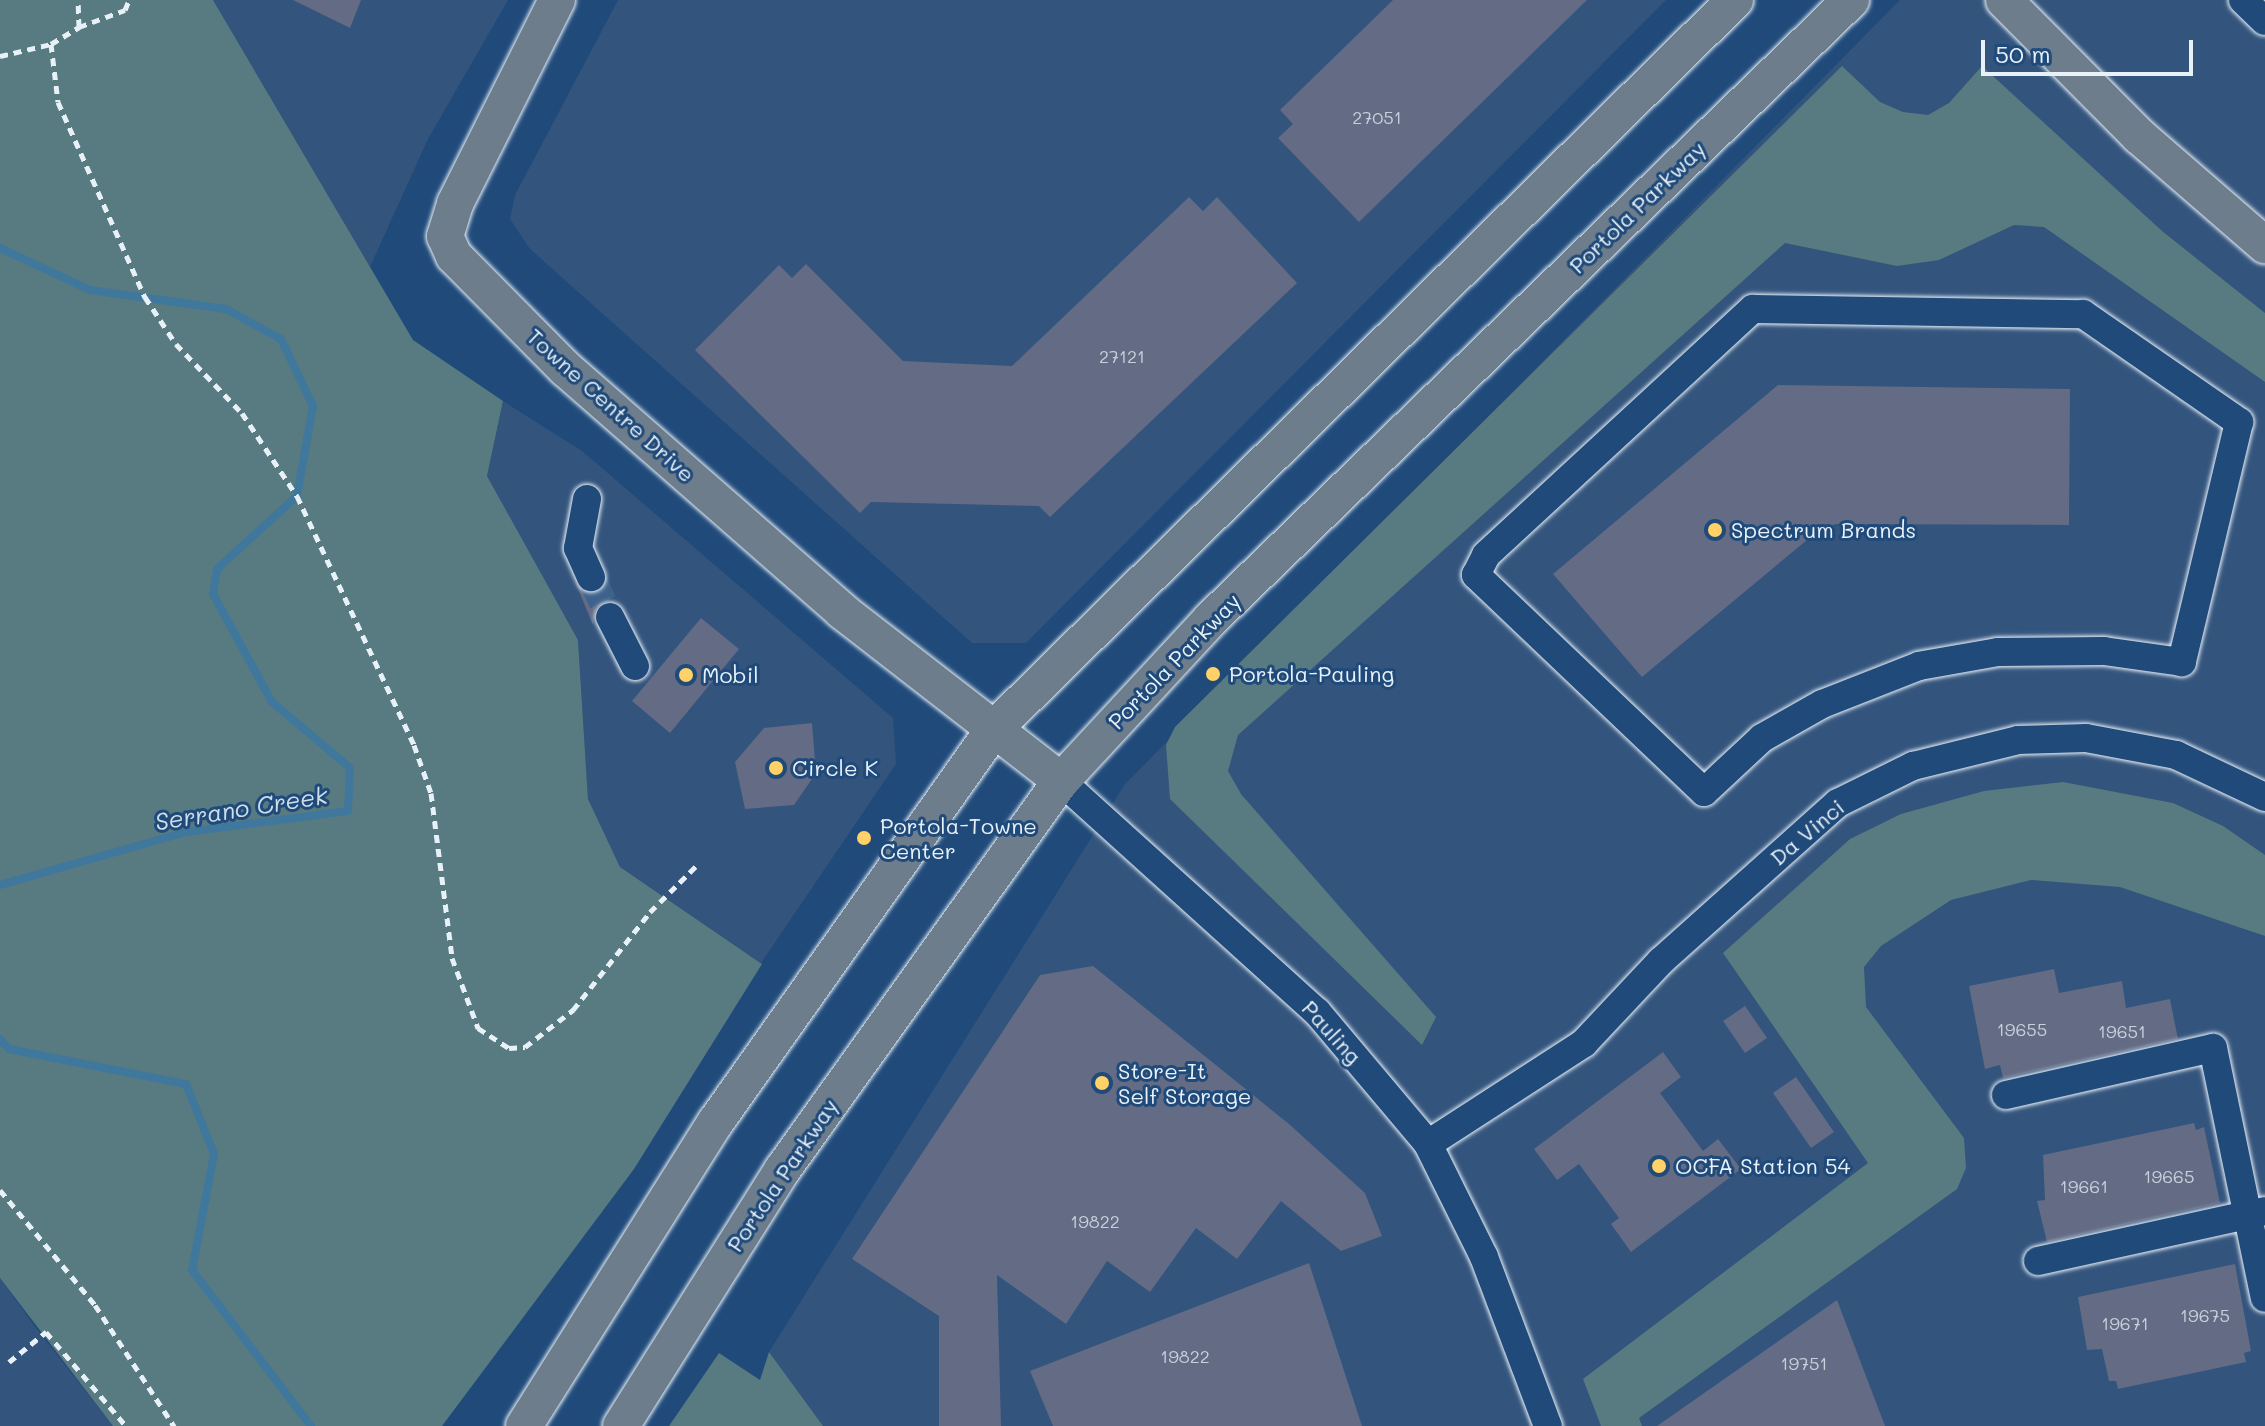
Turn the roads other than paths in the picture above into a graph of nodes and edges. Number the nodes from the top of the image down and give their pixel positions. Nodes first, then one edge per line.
1 (557, 0) edge
2 (1735, 0) edge
3 (1851, 0) edge
4 (2004, 0) edge
5 (2243, 0) edge
6 (2265, 21) edge
7 (2265, 245) edge
8 (587, 499) dead end
9 (591, 577) tunnel mouth
10 (610, 617) tunnel mouth
11 (635, 666) dead end
12 (993, 730) junction
13 (1061, 781) junction
14 (1704, 792) joint
15 (2265, 797) edge
16 (2006, 1095) dead end
17 (1428, 1144) junction
18 (2257, 1213) edge
19 (2038, 1261) dead end
20 (2265, 1298) edge
21 (524, 1426) edge
22 (621, 1426) edge
23 (1548, 1426) edge

1 - 12 main road, Towne Centre Drive
2 - 12 main road
3 - 13 main road, Portola Parkway
4 - 7 main road
5 - 6 street
8 - 9 street
10 - 11 street
12 - 13 main road, Pauling
12 - 21 main road
13 - 17 street, Pauling
13 - 22 main road, Portola Parkway
14 - 14 street
15 - 17 street, Da Vinci
16 - 18 street
17 - 23 street, Pauling
18 - 19 street
18 - 20 street

